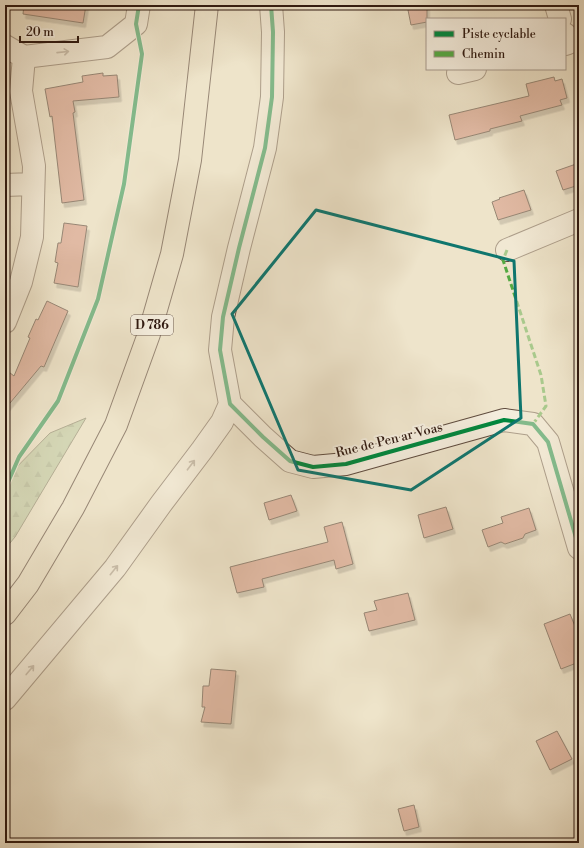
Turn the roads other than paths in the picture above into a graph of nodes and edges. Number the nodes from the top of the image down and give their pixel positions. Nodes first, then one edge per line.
1 (139, 5) edge
2 (207, 5) edge
3 (271, 5) edge
4 (556, 5) edge
5 (560, 18) edge
6 (5, 46) edge
7 (24, 57) junction
8 (33, 184) junction
9 (5, 185) edge
10 (579, 220) edge
11 (507, 250) dead end
12 (5, 322) edge
13 (230, 404) junction
14 (579, 548) edge
15 (5, 614) edge
16 (5, 699) edge

7 -> 1 street
2 - 15 main road, D 786
3 - 13 street
4 - 5 street
6 - 7 street
7 - 8 street
8 - 9 street
8 - 12 street
10 - 11 street
13 - 14 street, Rue de Pen ar Voas
16 -> 13 street

